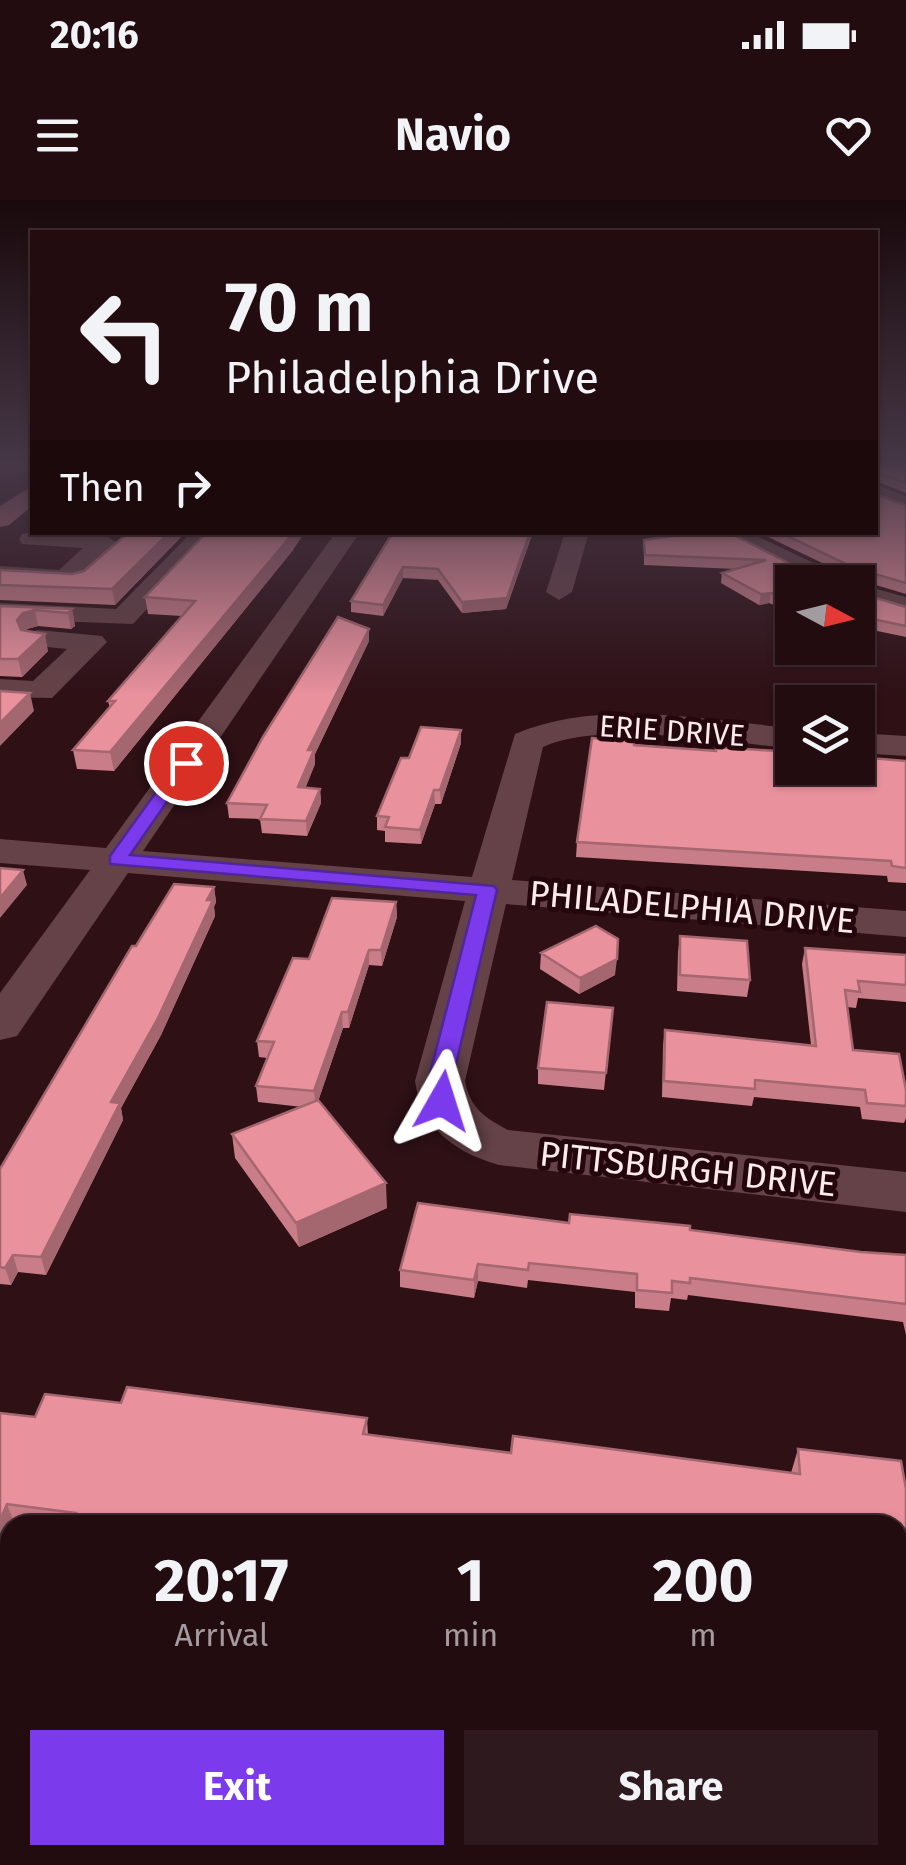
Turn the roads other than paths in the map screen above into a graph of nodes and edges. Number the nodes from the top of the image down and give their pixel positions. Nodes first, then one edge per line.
1 (28, 541) edge
2 (89, 541) edge
3 (198, 541) edge
4 (342, 541) edge
5 (574, 541) edge
6 (746, 541) edge
7 (2, 563) edge
8 (797, 565) edge
9 (559, 592) dead end
10 (875, 597) edge
11 (906, 606) edge
12 (0, 611) edge
13 (0, 637) edge
14 (0, 688) edge
15 (775, 737) edge
16 (875, 744) edge
17 (906, 746) edge
18 (0, 851) edge
19 (117, 860) junction
20 (488, 890) junction
21 (906, 924) edge
22 (0, 1026) edge
23 (906, 1192) edge

1 - 7 street
2 - 7 street
3 - 12 street
4 - 19 street
5 - 9 street
6 - 8 street
10 - 11 street
13 - 14 street
15 - 20 street, ERIE DRIVE
16 - 17 street
18 - 19 street, PHILADELPHIA DRIVE
19 - 20 street, PHILADELPHIA DRIVE
19 - 22 street
20 - 21 street, PHILADELPHIA DRIVE
20 - 23 street, PITTSBURGH DRIVE

